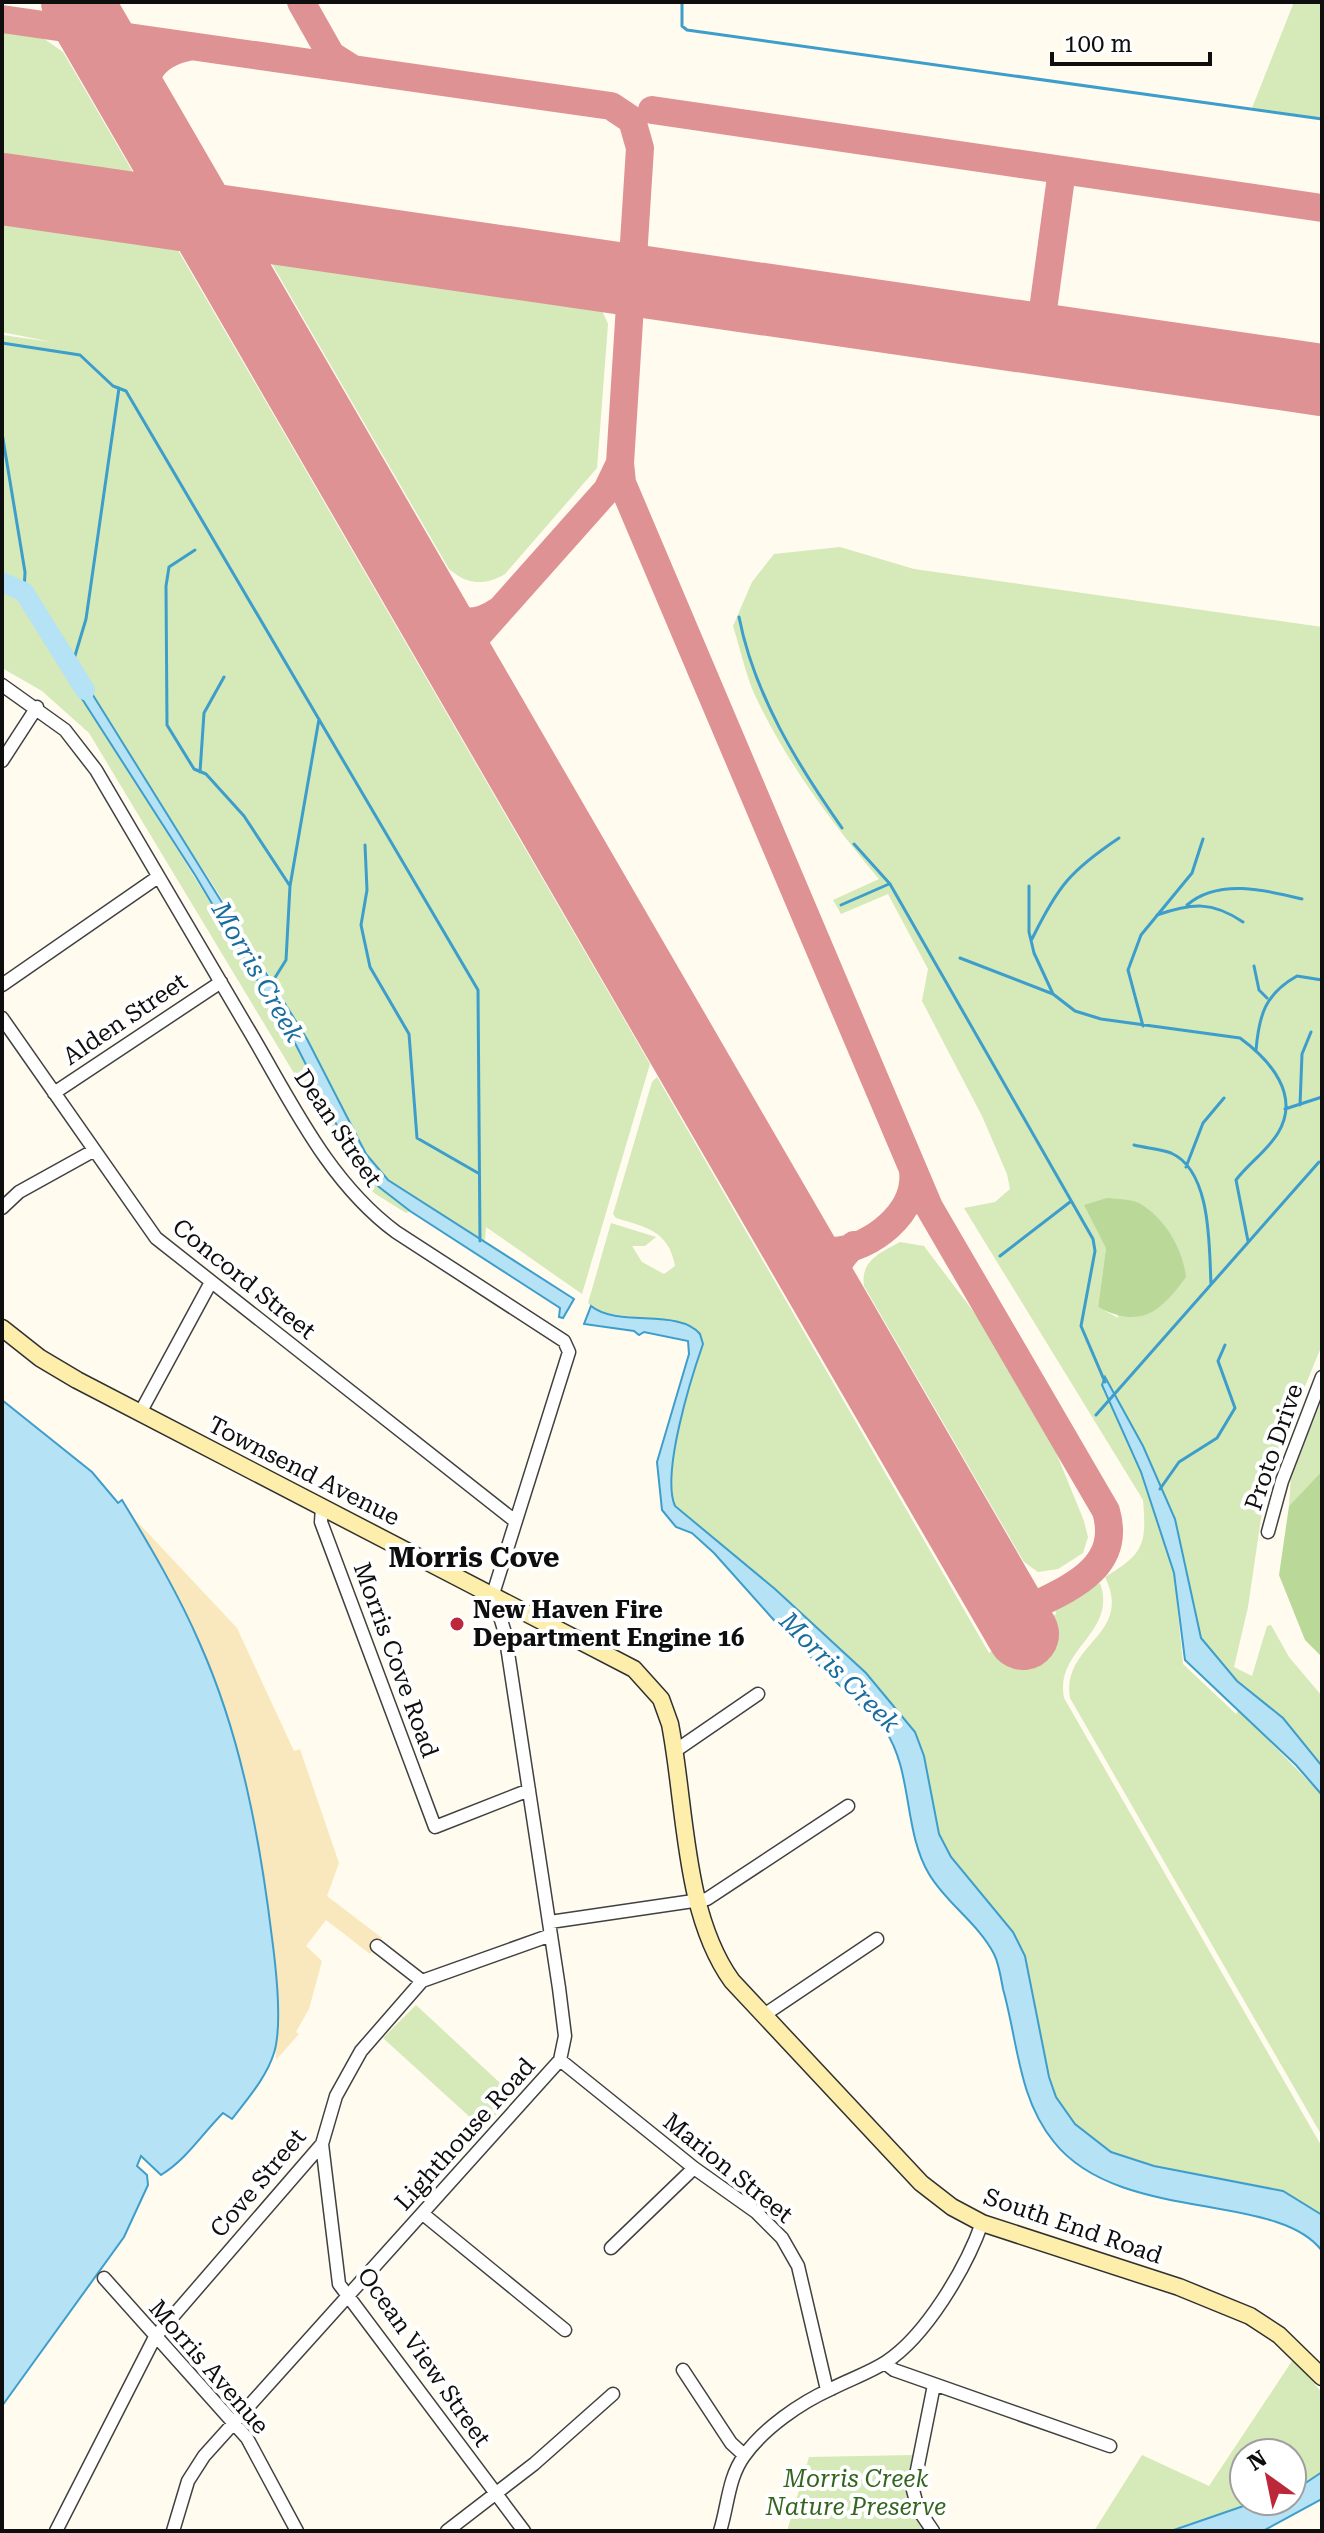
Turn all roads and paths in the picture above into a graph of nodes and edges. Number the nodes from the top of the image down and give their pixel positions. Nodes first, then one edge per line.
1 (2, 685) edge
2 (37, 707) junction
3 (2, 761) edge
4 (158, 877) junction
5 (221, 982) junction
6 (2, 985) edge
7 (2, 1018) edge
8 (54, 1093) junction
9 (93, 1151) junction
10 (2, 1208) edge
11 (211, 1282) junction
12 (2, 1328) edge
13 (1322, 1377) edge
14 (140, 1413) junction
15 (322, 1507) junction
16 (515, 1521) junction
17 (1268, 1532) dead end
18 (493, 1594) junction
19 (758, 1694) dead end
20 (675, 1751) junction
21 (529, 1790) junction
22 (848, 1806) dead end
23 (698, 1900) junction
24 (550, 1929) junction
25 (877, 1939) dead end
26 (377, 1946) dead end
27 (422, 1981) junction
28 (732, 1981) joint
29 (764, 2015) junction
30 (560, 2060) junction
31 (322, 2144) junction
32 (694, 2168) junction
33 (423, 2214) junction
34 (982, 2223) junction
35 (611, 2248) dead end
36 (104, 2278) dead end
37 (349, 2295) junction
38 (565, 2330) dead end
39 (155, 2337) junction
40 (885, 2363) junction
41 (683, 2370) dead end
42 (1322, 2377) edge
43 (934, 2385) junction
44 (827, 2390) junction
45 (613, 2394) dead end
46 (233, 2422) junction
47 (1110, 2446) dead end
48 (744, 2455) junction
49 (495, 2493) junction
50 (56, 2531) edge
51 (173, 2531) edge
52 (297, 2531) edge
53 (447, 2531) edge
54 (524, 2531) edge
55 (720, 2531) edge
56 (933, 2531) edge

1 - 2 street, Dean Street
2 - 3 street
2 - 4 street, Dean Street
4 - 5 street, Dean Street
4 - 6 street
5 - 8 street, Alden Street
5 - 16 street, Dean Street
7 - 8 street, Concord Street
8 - 9 street, Concord Street
9 - 10 street
9 - 11 street, Concord Street
11 - 14 street
11 - 16 street, Concord Street
12 - 14 main road, Townsend Avenue
13 - 17 street, Proto Drive
14 - 15 main road, Townsend Avenue
15 - 18 main road, Townsend Avenue
15 - 21 street, Morris Cove Road
16 - 18 street
18 - 20 main road, Townsend Avenue
18 - 21 street, Lighthouse Road
19 - 20 street
20 - 23 main road, Townsend Avenue
21 - 24 street, Lighthouse Road
22 - 23 street, Cove Street
23 - 24 street, Cove Street
23 - 28 main road, Townsend Avenue
24 - 27 street, Cove Street
24 - 30 street, Lighthouse Road
25 - 29 street
26 - 27 street
27 - 31 street, Cove Street
28 - 29 main road, South End Road
29 - 34 main road, South End Road
30 - 32 street, Marion Street
30 - 33 street, Lighthouse Road
31 - 37 street, Ocean View Street
31 - 39 street, Cove Street
32 - 35 street
32 - 44 street, Marion Street
33 - 37 street, Lighthouse Road
33 - 38 street
34 - 40 street
34 - 42 main road, South End Road
36 - 39 street, Morris Avenue
37 - 46 street, Lighthouse Road
37 - 49 street, Ocean View Street
39 - 46 street, Morris Avenue
39 - 50 street, Cove Street
40 - 43 street
40 - 44 street
41 - 48 street
43 - 47 street
43 - 56 street
44 - 48 street
45 - 49 street
46 - 51 street, Lighthouse Road
46 - 52 street, Morris Avenue
48 - 55 street
49 - 53 street
49 - 54 street, Ocean View Street

